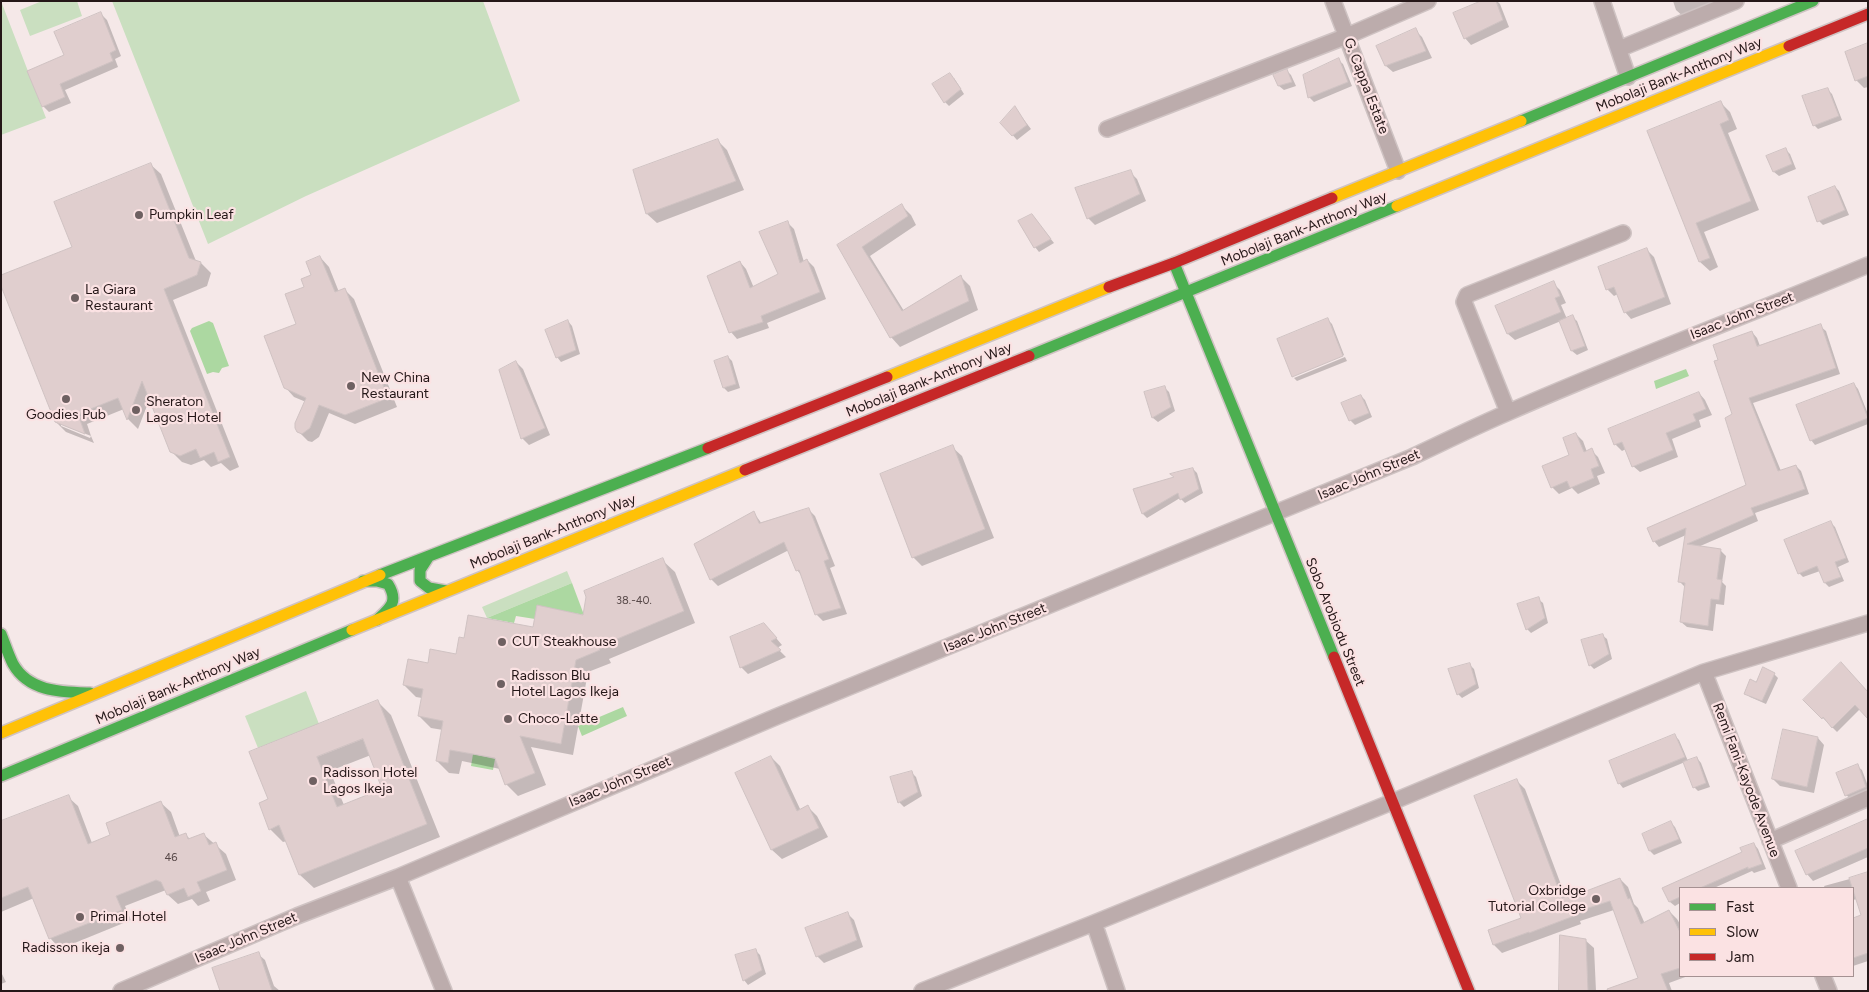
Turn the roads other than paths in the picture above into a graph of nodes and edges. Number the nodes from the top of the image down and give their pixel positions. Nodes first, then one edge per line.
1 (1333, 1) edge
2 (1428, 1) edge
3 (1602, 1) edge
4 (1736, 1) edge
5 (1813, 1) edge
6 (1868, 14) edge
7 (1347, 36) junction
8 (1619, 49) junction
9 (1628, 77) junction
10 (1107, 129) dead end
11 (1398, 171) junction
12 (1623, 233) dead end
13 (1174, 264) junction
14 (1868, 265) edge
15 (1186, 293) junction
16 (1508, 412) junction
17 (1276, 514) junction
18 (429, 556) junction
19 (363, 581) junction
20 (446, 591) junction
21 (376, 620) junction
22 (1868, 623) edge
23 (1, 634) edge
24 (1704, 672) junction
25 (99, 693) junction
26 (1, 733) edge
27 (1, 776) edge
28 (1868, 798) edge
29 (1392, 802) junction
30 (1770, 841) junction
31 (398, 877) junction
32 (1789, 887) edge
33 (1094, 923) junction
34 (1823, 977) edge
35 (121, 991) edge
36 (444, 991) edge
37 (922, 991) edge
38 (1117, 991) edge
39 (1469, 991) edge
40 (1829, 991) edge

1 - 7 street, G. Cappa Estate
2 - 7 street
3 - 8 street
4 - 8 street
5 - 9 main road, Mobolaji Bank-Anthony Way
6 - 15 main road, Mobolaji Bank-Anthony Way
7 - 10 street
7 - 11 street, G. Cappa Estate
8 - 9 street
9 - 11 main road, Mobolaji Bank-Anthony Way
11 - 13 main road, Mobolaji Bank-Anthony Way
12 - 16 street
13 - 15 main road, Sobo Arobiodu Street
13 - 18 main road, Mobolaji Bank-Anthony Way
14 - 16 street, Isaac John Street
15 - 17 main road, Sobo Arobiodu Street
15 - 20 main road, Mobolaji Bank-Anthony Way
16 - 17 street, Isaac John Street
17 - 29 main road, Sobo Arobiodu Street
17 - 31 street, Isaac John Street
18 - 19 main road, Mobolaji Bank-Anthony Way
18 - 20 main road
19 - 21 main road
19 - 25 main road, Mobolaji Bank-Anthony Way
20 - 21 main road, Mobolaji Bank-Anthony Way
21 - 27 main road, Mobolaji Bank-Anthony Way
22 - 24 street
23 - 25 main road
24 - 29 street
24 - 30 street, Remi Fani-Kayode Avenue
25 - 26 main road, Mobolaji Bank-Anthony Way
28 - 30 street
29 - 33 street
29 - 39 main road, Sobo Arobiodu Street
30 - 32 street, Remi Fani-Kayode Avenue
31 - 35 street, Isaac John Street
31 - 36 street
33 - 37 street
33 - 38 street
34 - 40 street

